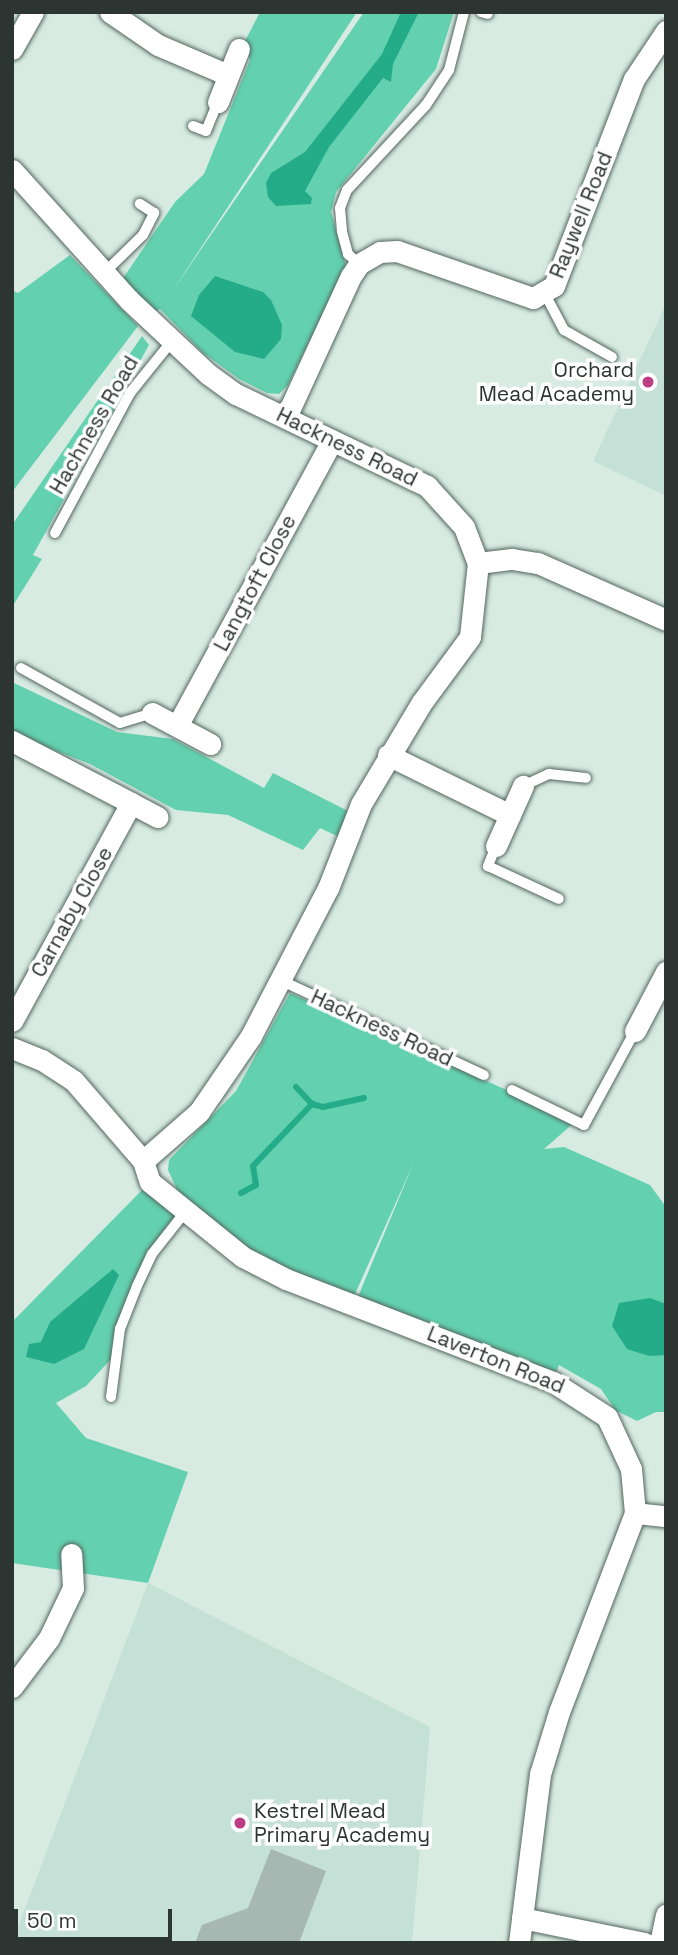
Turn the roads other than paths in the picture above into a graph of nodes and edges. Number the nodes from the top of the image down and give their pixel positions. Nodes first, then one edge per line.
1 (33, 12) edge
2 (110, 12) edge
3 (464, 12) edge
4 (666, 31) edge
5 (12, 49) edge
6 (239, 49) dead end
7 (228, 75) junction
8 (218, 102) joint
9 (193, 126) dead end
10 (12, 170) edge
11 (140, 204) dead end
12 (359, 264) junction
13 (104, 273) junction
14 (545, 295) junction
15 (172, 341) junction
16 (612, 357) dead end
17 (286, 417) junction
18 (332, 440) junction
19 (55, 533) dead end
20 (478, 563) junction
21 (666, 620) edge
22 (21, 668) dead end
23 (152, 713) joint
24 (177, 726) junction
25 (12, 741) edge
26 (210, 744) dead end
27 (388, 755) junction
28 (586, 778) dead end
29 (523, 786) joint
30 (131, 803) junction
31 (510, 815) junction
32 (157, 817) dead end
33 (496, 846) joint
34 (559, 899) dead end
35 (280, 980) junction
36 (664, 981) edge
37 (12, 1021) edge
38 (635, 1031) joint
39 (12, 1048) edge
40 (484, 1075) dead end
41 (512, 1090) dead end
42 (143, 1161) junction
43 (185, 1212) junction
44 (111, 1397) dead end
45 (635, 1513) junction
46 (666, 1516) edge
47 (71, 1554) dead end
48 (12, 1687) edge
49 (666, 1914) edge
50 (522, 1919) junction
51 (519, 1943) edge
52 (644, 1943) edge
53 (660, 1943) edge

1 - 5 street
2 - 7 street
3 - 12 lane
4 - 14 street, Raywell Road
6 - 7 street
7 - 8 street
8 - 9 lane
10 - 13 street, Hackness Road
11 - 13 lane
12 - 14 street, Raywell Road
12 - 17 street
13 - 15 street, Hackness Road
14 - 16 lane
15 - 17 street, Hackness Road
15 - 19 lane, Hachness Road
17 - 18 street, Hackness Road
18 - 20 street, Hackness Road
18 - 24 street, Langtoft Close
20 - 21 street
20 - 27 street, Hackness Road
22 - 23 lane
23 - 24 street
24 - 26 street
25 - 30 street
27 - 31 street
27 - 35 street, Hackness Road
28 - 29 lane
29 - 31 street
30 - 32 street
30 - 37 street, Carnaby Close
31 - 33 street
33 - 34 lane
35 - 40 lane, Hackness Road
35 - 42 street, Hackness Road
36 - 38 street
38 - 41 lane
39 - 42 street, Laverton Road
42 - 43 street, Laverton Road
43 - 44 lane
43 - 45 street, Laverton Road
45 - 46 street
45 - 50 street, Laverton Road
47 - 48 street
49 - 53 street
50 - 51 street, Laverton Road
50 - 52 street

